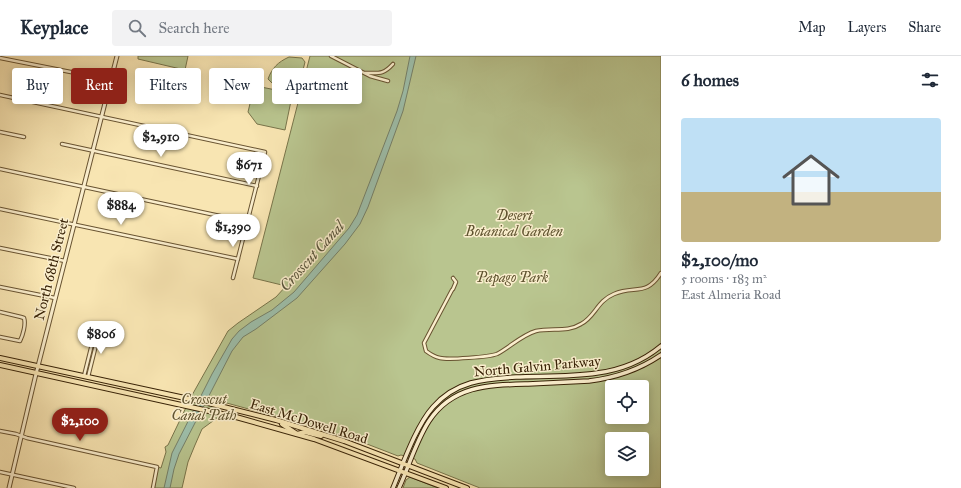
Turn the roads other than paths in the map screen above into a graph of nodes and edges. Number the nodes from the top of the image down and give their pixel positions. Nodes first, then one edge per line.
1 (117, 56) edge
2 (331, 56) edge
3 (0, 58) edge
4 (393, 64) dead end
5 (114, 68) edge
6 (71, 72) edge
7 (365, 73) junction
8 (388, 81) dead end
9 (0, 95) edge
10 (105, 104) edge
11 (102, 116) junction
12 (0, 132) edge
13 (24, 137) dead end
14 (62, 144) dead end
15 (93, 151) junction
16 (0, 169) edge
17 (84, 186) junction
18 (257, 186) junction
19 (0, 209) edge
20 (248, 222) junction
21 (74, 224) junction
22 (0, 248) edge
23 (238, 259) junction
24 (65, 261) junction
25 (661, 273) edge
26 (233, 278) dead end
27 (452, 278) dead end
28 (0, 287) edge
29 (55, 298) junction
30 (0, 312) edge
31 (96, 328) dead end
32 (100, 329) dead end
33 (0, 337) edge
34 (661, 346) edge
35 (661, 355) edge
36 (0, 358) edge
37 (0, 365) edge
38 (38, 366) junction
39 (36, 373) junction
40 (86, 377) junction
41 (95, 379) junction
42 (94, 386) junction
43 (269, 418) junction
44 (0, 431) edge
45 (297, 434) junction
46 (21, 436) junction
47 (332, 437) junction
48 (403, 464) junction
49 (409, 466) junction
50 (400, 471) junction
51 (0, 472) edge
52 (406, 472) junction
53 (12, 474) junction
54 (9, 488) edge
55 (74, 488) edge
56 (153, 488) edge
57 (393, 488) edge
58 (399, 488) edge
59 (446, 488) edge
60 (467, 488) edge

1 - 5 street, North 68th Street
2 - 7 street
3 - 6 street
4 - 7 street
7 - 8 street
9 - 11 street
10 - 11 street, North 68th Street
11 - 15 street, North 68th Street
11 - 18 street
12 - 13 street
14 - 15 street
15 - 17 street, North 68th Street
15 - 18 street
16 - 17 street
17 - 20 street
17 - 21 street, North 68th Street
18 - 20 street
19 - 21 street
20 - 23 street
21 - 23 street
21 - 24 street, North 68th Street
22 - 24 street
23 - 26 street
24 - 29 street, North 68th Street
25 - 27 street
28 - 29 street
29 - 38 street, North 68th Street
30 - 33 street
31 - 40 street
32 - 40 street
34 - 48 main road, North Galvin Parkway
35 - 49 main road, North Galvin Parkway
36 - 38 main road, East McDowell Road
37 - 39 main road, East McDowell Road
38 - 39 street, North 68th Street
38 - 40 main road, East McDowell Road
39 - 42 main road, East McDowell Road
39 - 46 street, North 68th Street
40 - 41 main road, East McDowell Road
41 - 42 main road
41 - 43 main road, East McDowell Road
42 - 45 main road, East McDowell Road
43 - 45 main road
43 - 47 main road, East McDowell Road
44 - 46 street
45 - 47 main road
45 - 50 main road, East McDowell Road
46 - 53 street, North 68th Street
46 - 56 street
47 - 48 main road, East McDowell Road
48 - 49 main road, East McDowell Road
48 - 50 main road, North Galvin Parkway
49 - 52 main road, North Galvin Parkway
49 - 60 main road, East McDowell Road
50 - 52 main road, East McDowell Road
50 - 57 main road, North Galvin Parkway
51 - 53 street
52 - 58 main road, North Galvin Parkway
52 - 59 main road, East McDowell Road
53 - 54 street, North 68th Street
53 - 55 street

